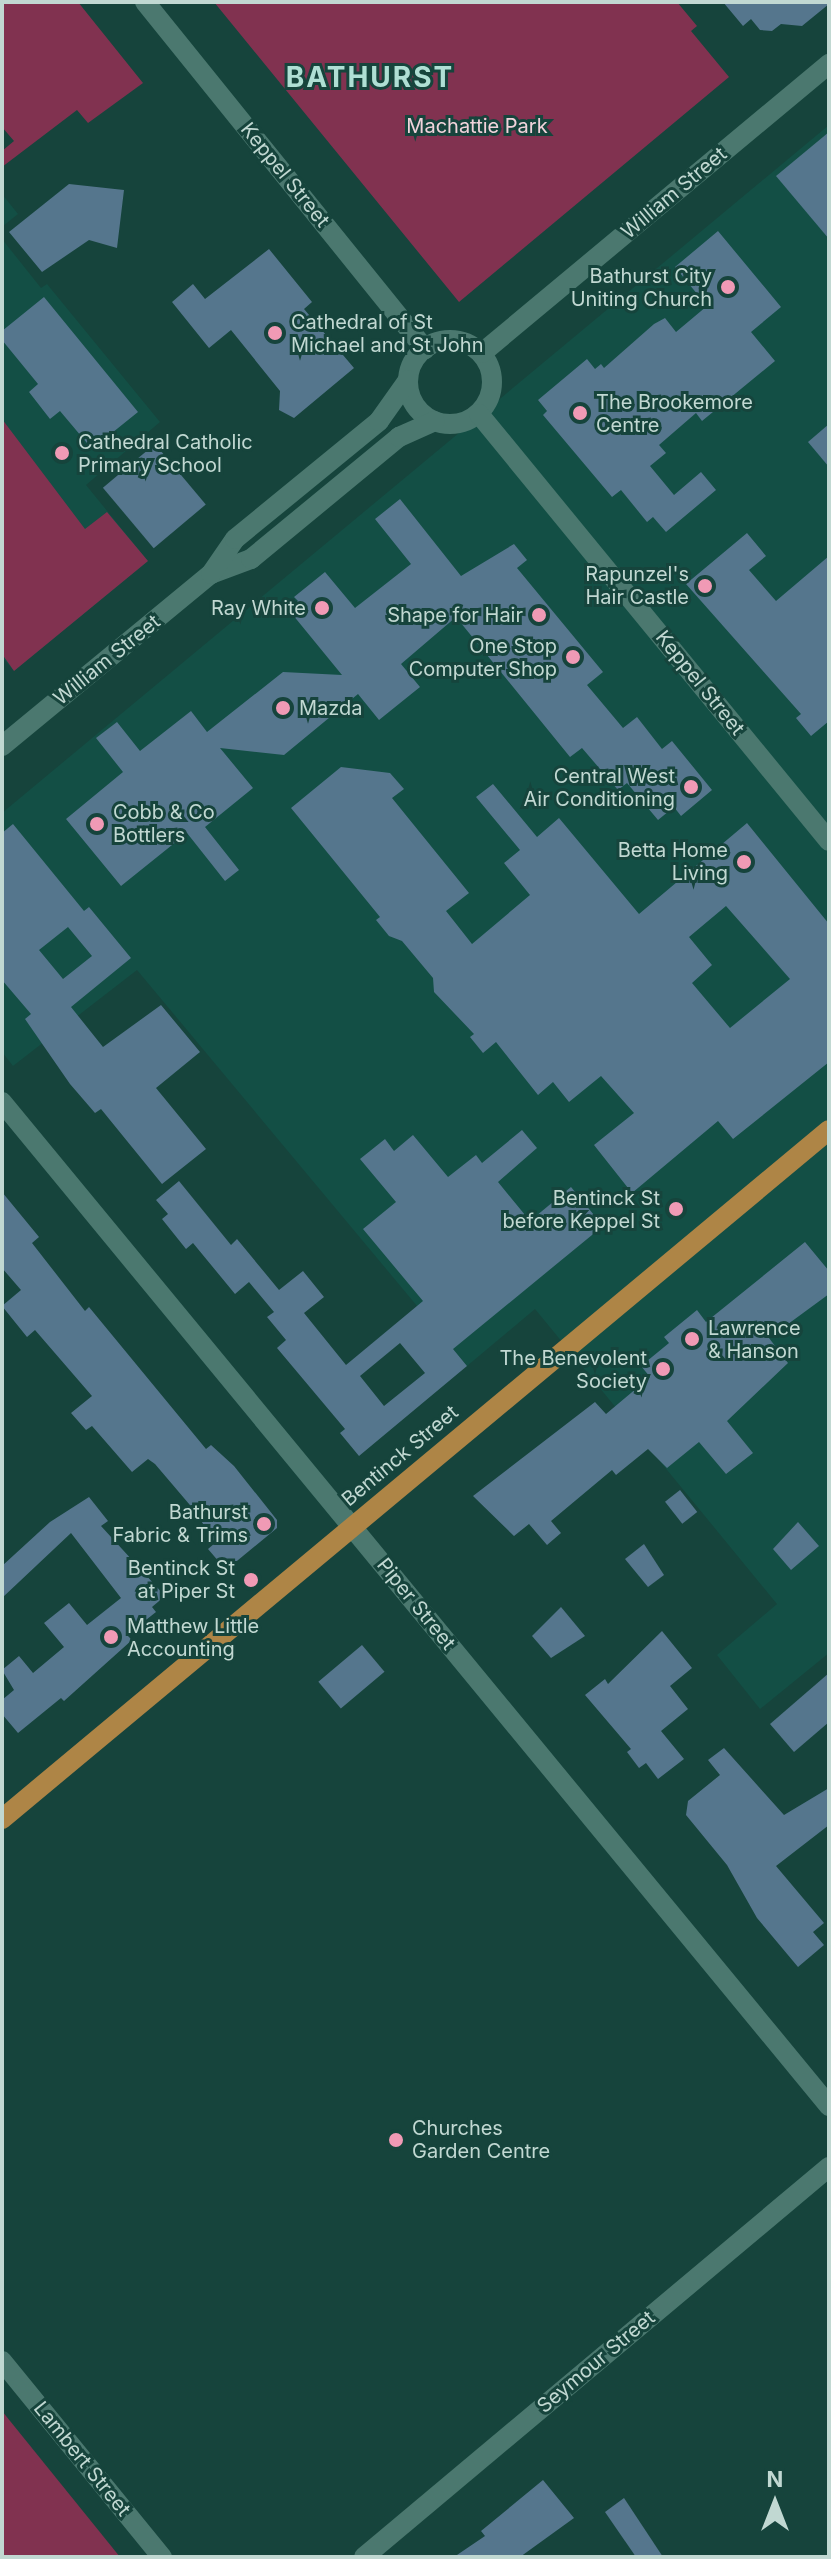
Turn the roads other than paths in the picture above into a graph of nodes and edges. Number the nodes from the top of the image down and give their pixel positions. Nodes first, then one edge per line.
1 (145, 2) edge
2 (829, 64) edge
3 (425, 349) junction
4 (482, 353) junction
5 (408, 380) junction
6 (479, 414) junction
7 (435, 421) junction
8 (211, 574) junction
9 (2, 746) edge
10 (829, 841) edge
11 (2, 1102) edge
12 (829, 1130) edge
13 (353, 1527) junction
14 (2, 1819) edge
15 (829, 2106) edge
16 (829, 2167) edge
17 (2, 2361) edge
18 (162, 2557) edge
19 (364, 2557) edge

1 - 3 street, Keppel Street
2 - 4 street, William Street
3 - 4 street
3 - 5 street, William Street
4 - 6 street
5 - 7 street
5 - 8 street, William Street
6 - 7 street, William Street
6 - 10 street, Keppel Street
7 - 8 street, William Street
8 - 9 street, William Street
11 - 13 street, Piper Street
12 - 13 main road, Bentinck Street
13 - 14 main road, Bentinck Street
13 - 15 street, Piper Street
16 - 19 street, Seymour Street
17 - 18 street, Lambert Street

